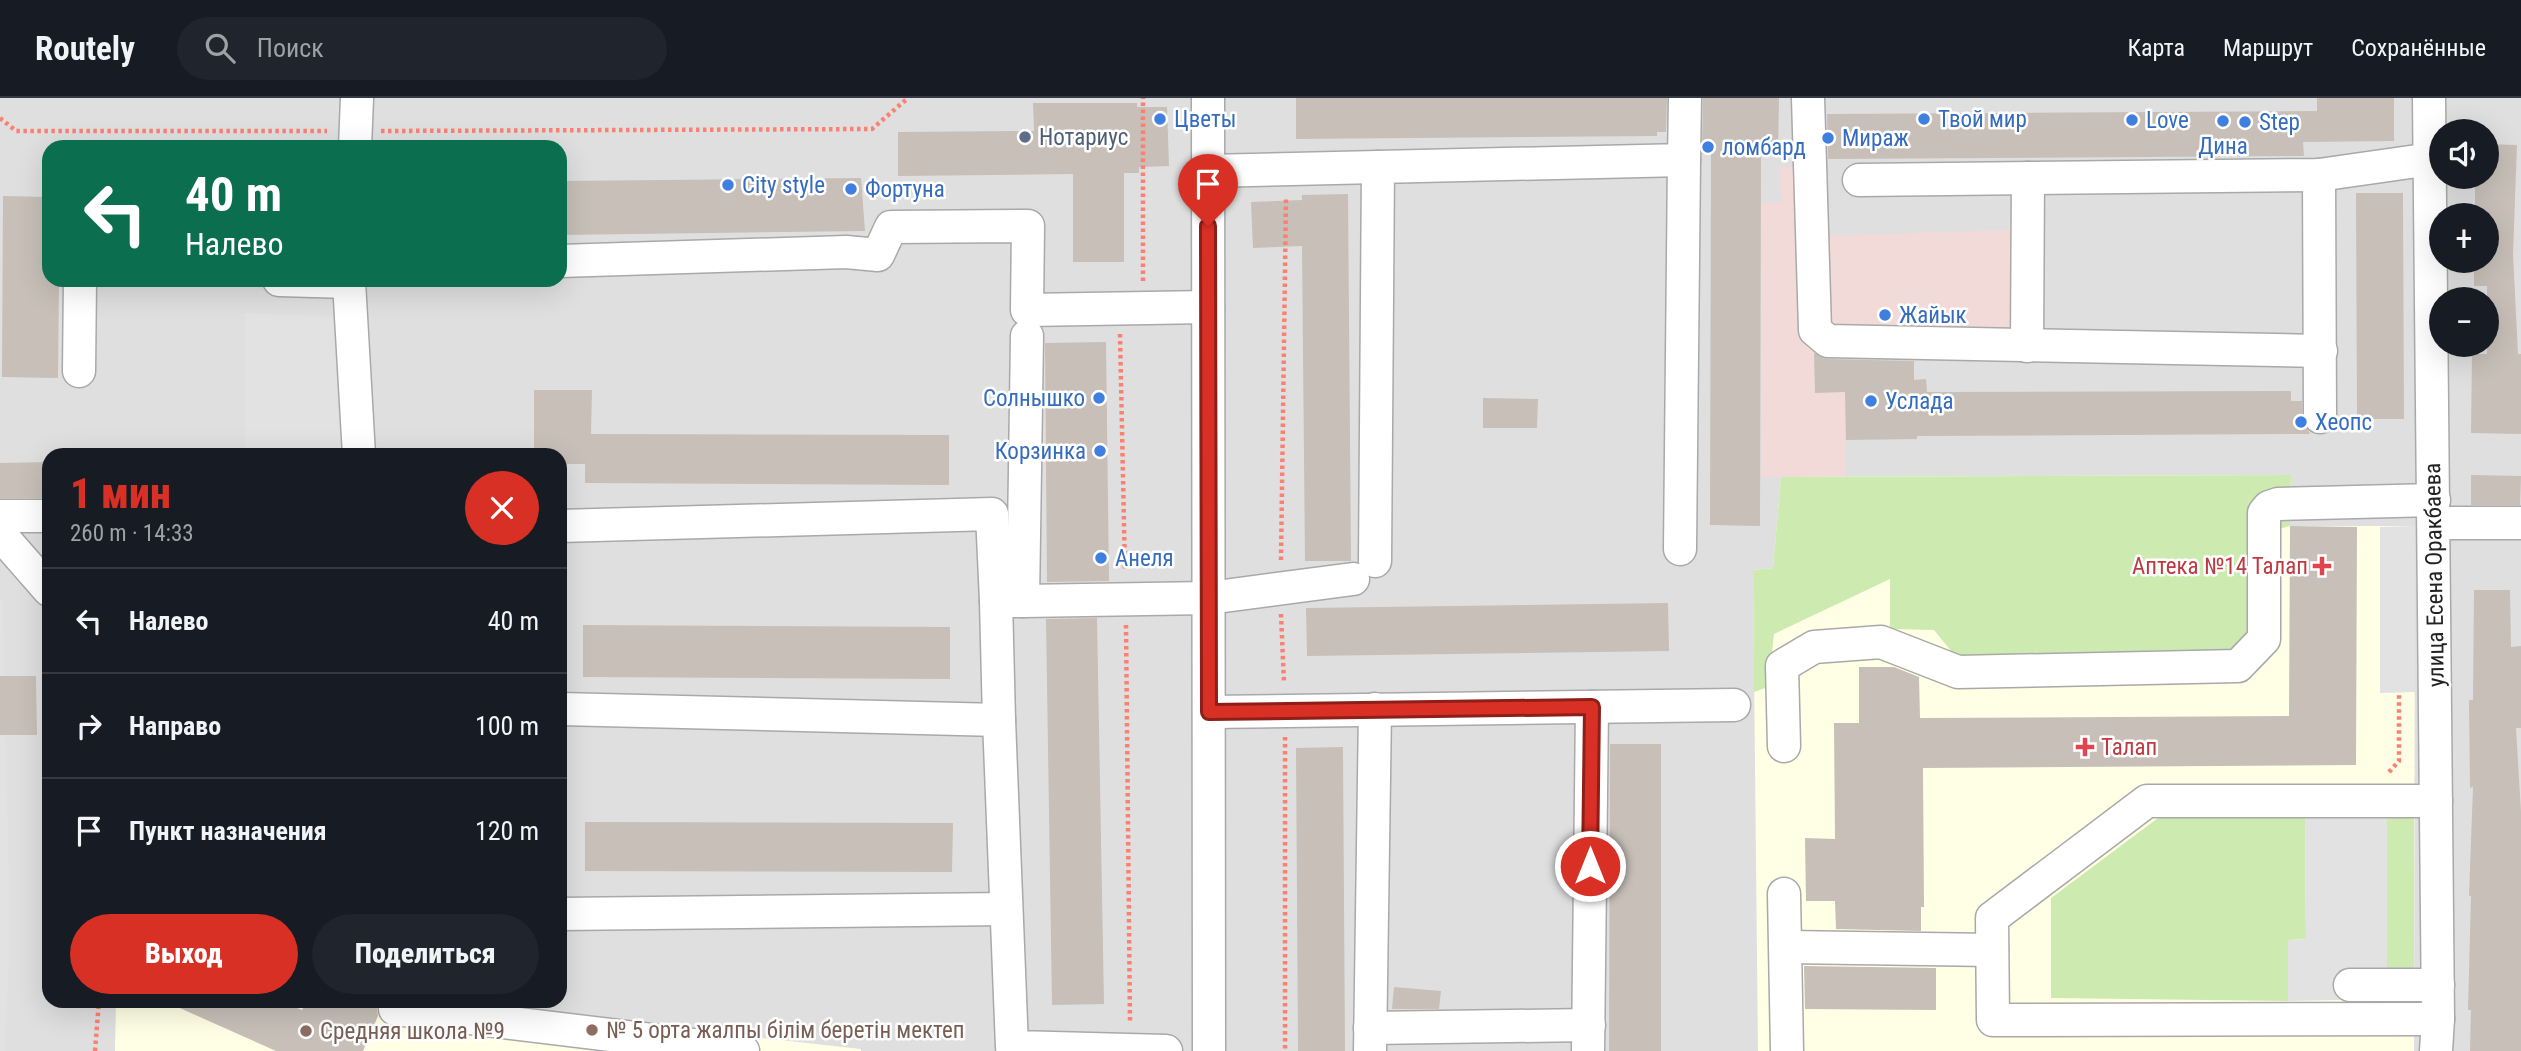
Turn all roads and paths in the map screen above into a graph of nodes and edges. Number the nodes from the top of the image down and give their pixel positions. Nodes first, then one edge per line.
1 (356, 98) edge
2 (908, 98) edge
3 (1208, 98) edge
4 (1685, 98) edge
5 (1808, 98) edge
6 (2429, 98) edge
7 (0, 118) edge
8 (2430, 119) edge
9 (355, 139) edge
10 (2429, 159) edge
11 (1684, 160) junction
12 (1378, 167) junction
13 (1208, 171) junction
14 (2319, 175) junction
15 (2028, 178) junction
16 (1859, 180) dead end
17 (2431, 189) edge
18 (567, 261) edge
19 (80, 287) edge
20 (349, 287) edge
21 (1208, 307) junction
22 (1027, 336) dead end
23 (2027, 346) junction
24 (2321, 351) junction
25 (79, 371) dead end
26 (2320, 417) dead end
27 (359, 448) edge
28 (2434, 512) junction
29 (0, 516) edge
30 (42, 516) edge
31 (2521, 523) edge
32 (567, 526) edge
33 (0, 534) edge
34 (1680, 548) dead end
35 (42, 582) edge
36 (1209, 598) junction
37 (1009, 601) junction
38 (2399, 692) dead end
39 (1734, 705) dead end
40 (1592, 707) junction
41 (567, 709) edge
42 (1375, 709) junction
43 (1209, 712) junction
44 (999, 720) junction
45 (1783, 746) dead end
46 (2365, 801) junction
47 (2436, 801) junction
48 (1784, 894) dead end
49 (1006, 909) junction
50 (567, 914) edge
51 (1787, 947) junction
52 (1992, 950) junction
53 (2350, 985) dead end
54 (2438, 985) junction
55 (98, 1008) edge
56 (395, 1009) dead end
57 (2438, 1019) junction
58 (1589, 1038) edge
59 (1370, 1040) edge
60 (1209, 1049) edge
61 (1011, 1050) edge
62 (95, 1051) edge
63 (743, 1051) edge
64 (1166, 1051) edge
65 (1173, 1051) edge
66 (1787, 1051) edge
67 (2436, 1051) edge

1 - 9 street
2 - 9 path
3 - 13 street
4 - 11 street
5 - 23 street
6 - 8 street, улица Есена Оракбаева
7 - 9 path
10 - 14 street
11 - 12 street
11 - 34 street
12 - 13 street
12 - 36 street
13 - 21 street
14 - 15 street
14 - 24 street
15 - 16 street
15 - 23 street
17 - 28 street, улица Есена Оракбаева
18 - 21 street
19 - 25 street
20 - 27 street
21 - 36 street
22 - 37 street
23 - 24 street
24 - 26 street
28 - 31 street
28 - 45 street
28 - 47 street, улица Есена Оракбаева
29 - 30 street
32 - 37 street
33 - 35 street
36 - 37 street
36 - 43 street
37 - 44 street
38 - 46 path
39 - 40 street
40 - 42 street
40 - 58 street
41 - 44 street
42 - 43 street
42 - 59 street
43 - 60 street
44 - 49 street
46 - 47 street
46 - 52 street
47 - 54 street, улица Есена Оракбаева
48 - 51 street
49 - 50 street
49 - 61 street
51 - 52 street
51 - 66 street
52 - 57 street
53 - 54 street
54 - 57 street, улица Есена Оракбаева
55 - 62 path
56 - 63 street
57 - 67 street, улица Есена Оракбаева
58 - 59 street
60 - 65 street
61 - 64 street

